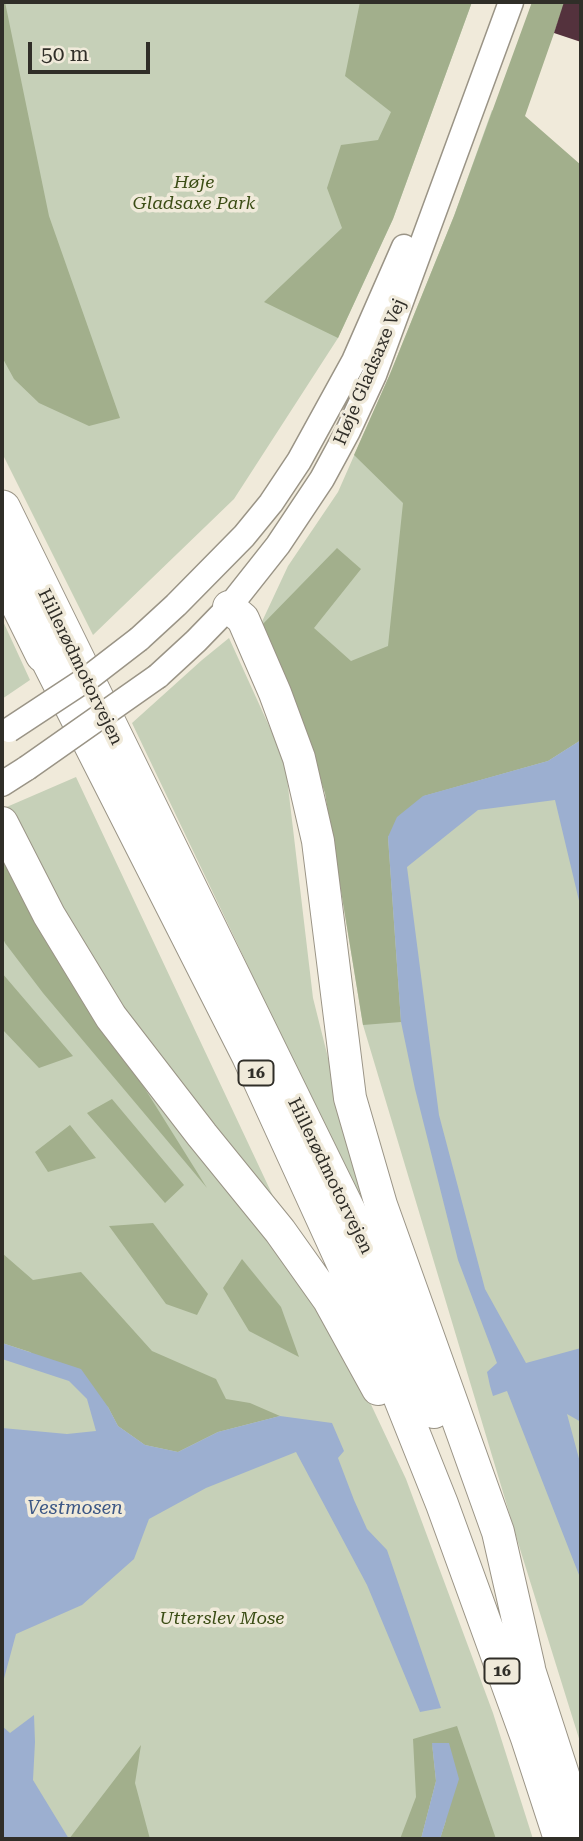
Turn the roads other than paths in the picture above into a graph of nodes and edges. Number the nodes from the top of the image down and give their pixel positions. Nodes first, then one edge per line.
1 (496, 2) edge
2 (511, 2) edge
3 (2, 509) edge
4 (2, 569) edge
5 (176, 605) junction
6 (229, 607) junction
7 (44, 654) joint
8 (4, 736) edge
9 (2, 784) edge
10 (2, 823) edge
11 (364, 1246) joint
12 (442, 1504) junction
13 (530, 1668) junction
14 (581, 1830) edge
15 (560, 1839) edge

1 - 5 street, Høje Gladsaxe Vej
2 - 6 street, Høje Gladsaxe Vej
3 - 11 highway, Hillerødmotorvejen / 16
4 - 7 highway, Hillerødmotorvejen / 16
5 - 6 street
5 - 8 street, Høje Gladsaxe Vej, bridge
6 - 9 street, Høje Gladsaxe Vej, bridge
6 - 13 main road
7 - 12 main road, Hillerødmotorvejen / 16
10 - 12 main road
11 - 13 main road, Hillerødmotorvejen / 16
12 - 15 main road, Hillerødmotorvejen / 16
13 - 14 main road, Hillerødmotorvejen / 16

